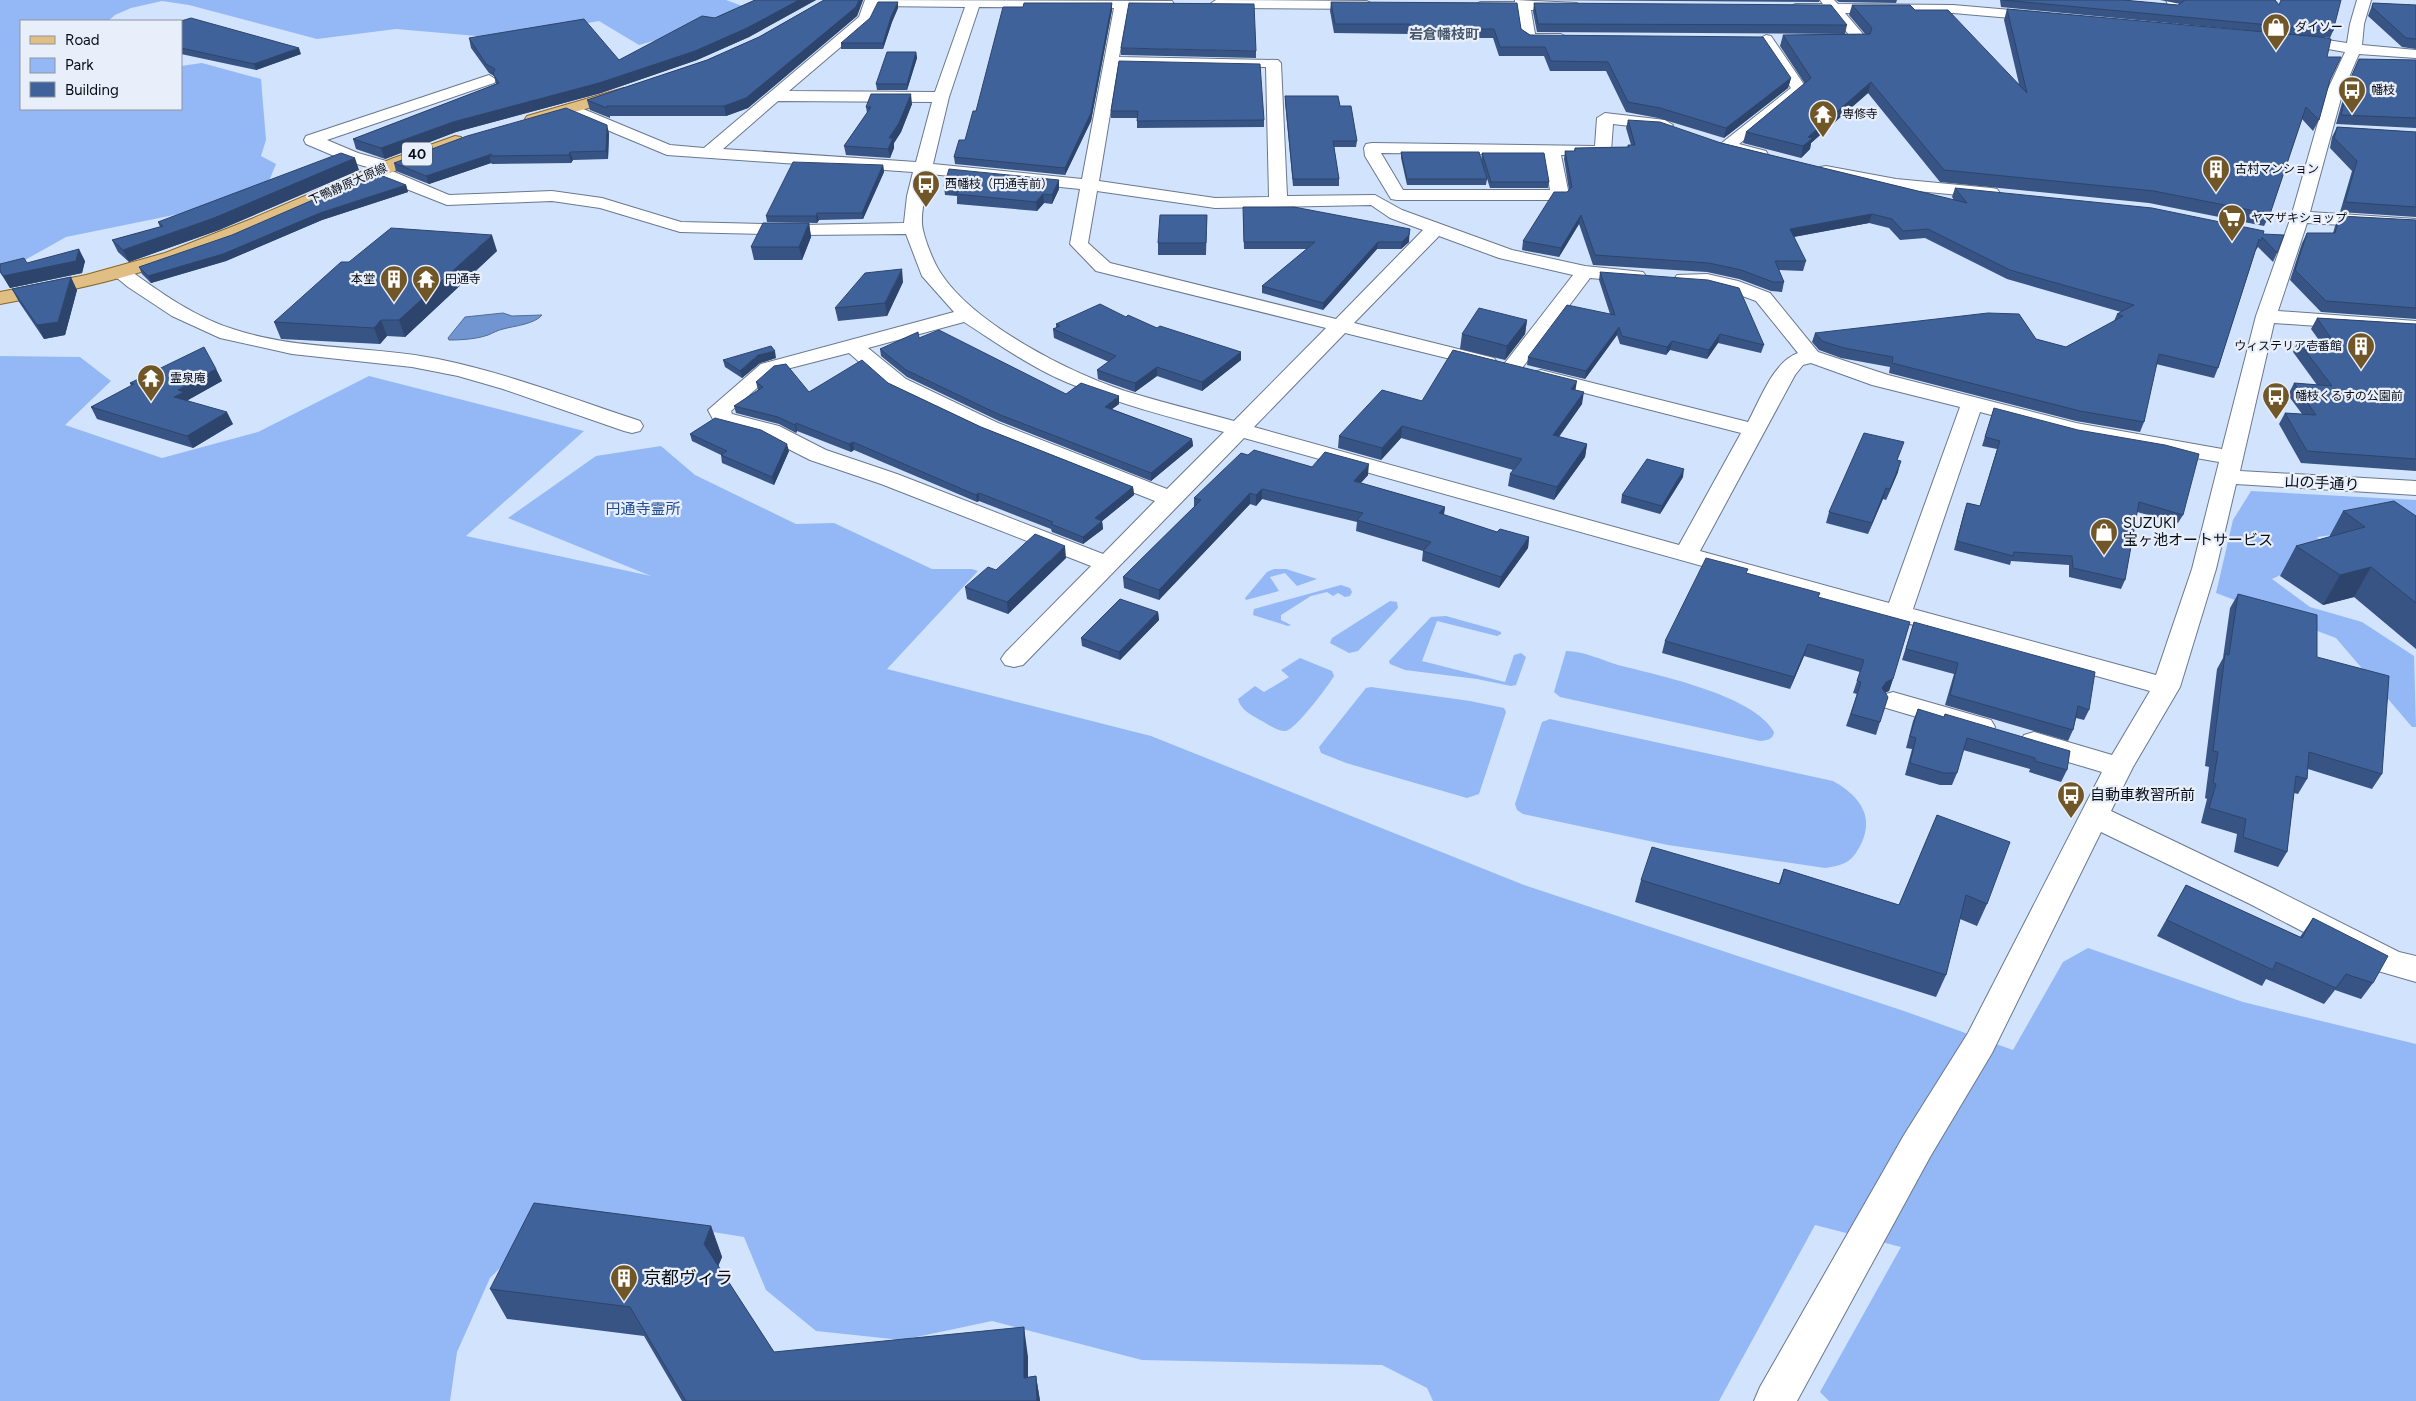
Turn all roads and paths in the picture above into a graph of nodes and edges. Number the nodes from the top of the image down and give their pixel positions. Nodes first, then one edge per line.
1 (2030, 0) edge
2 (2364, 0) edge
3 (871, 1) edge
4 (973, 1) edge
5 (1122, 2) edge
6 (1255, 2) edge
7 (1344, 2) edge
8 (1523, 3) edge
9 (2174, 3) edge
10 (1179, 4) edge
11 (1208, 4) edge
12 (1830, 4) edge
13 (2156, 4) edge
14 (1380, 5) edge
15 (1466, 6) edge
16 (1591, 7) edge
17 (1785, 8) edge
18 (2032, 16) junction
19 (2060, 18) edge
20 (2166, 28) edge
21 (2185, 30) junction
22 (2204, 31) edge
23 (1579, 38) edge
24 (2279, 38) edge
25 (1785, 39) edge
26 (1813, 40) edge
27 (2354, 49) junction
28 (2416, 54) edge
29 (1111, 61) junction
30 (489, 80) edge
31 (641, 87) edge
32 (774, 96) junction
33 (941, 97) junction
34 (570, 109) junction
35 (517, 124) edge
36 (1680, 130) edge
37 (472, 136) edge
38 (1707, 140) edge
39 (1726, 146) junction
40 (1550, 150) junction
41 (709, 152) junction
42 (1773, 158) edge
43 (925, 168) junction
44 (1810, 168) edge
45 (382, 169) junction
46 (1088, 185) junction
47 (2009, 194) edge
48 (1397, 196) junction
49 (1375, 200) junction
50 (1278, 202) junction
51 (2300, 217) junction
52 (2416, 224) edge
53 (913, 228) junction
54 (1434, 230) junction
55 (1585, 272) junction
56 (121, 273) junction
57 (0, 298) edge
58 (967, 315) junction
59 (2266, 316) junction
60 (1339, 327) junction
61 (2416, 327) edge
62 (853, 346) junction
63 (1811, 356) junction
64 (1512, 368) junction
65 (1972, 405) junction
66 (632, 426) dead end
67 (1239, 430) junction
68 (1754, 430) junction
69 (2230, 467) junction
70 (2416, 488) edge
71 (1171, 499) junction
72 (1686, 555) junction
73 (1107, 564) junction
74 (1898, 614) junction
75 (1014, 659) dead end
76 (2166, 687) junction
77 (1893, 701) dead end
78 (2119, 767) junction
79 (2095, 816) junction
80 (2416, 969) edge
81 (1775, 1401) edge

1 - 18 street
2 - 27 street
3 - 4 street
3 - 32 street
4 - 5 street
4 - 33 street
5 - 10 street
5 - 29 street
6 - 7 street
6 - 11 street
7 - 14 street
8 - 15 street
8 - 16 street
8 - 23 street
9 - 13 street
9 - 21 street
12 - 17 street
12 - 18 street
12 - 26 street
18 - 19 street
20 - 21 street
21 - 22 street
24 - 27 street
25 - 39 street
27 - 28 street
27 - 51 street
29 - 46 street
29 - 50 street
30 - 45 street
31 - 34 main road
32 - 33 street
32 - 41 street
33 - 43 street
34 - 35 main road
34 - 41 street
36 - 40 street
37 - 45 main road, 下鴨静原大原線 / 40
38 - 39 street
39 - 42 street
40 - 48 street
40 - 48 street
41 - 43 street
43 - 46 street
43 - 53 street
44 - 47 street
45 - 53 street
45 - 56 main road, 下鴨静原大原線 / 40
46 - 50 street
46 - 60 street
48 - 49 street
49 - 50 street
49 - 54 street
51 - 52 street
51 - 59 street
53 - 58 street
54 - 55 street
54 - 60 street
55 - 63 street
55 - 64 street
56 - 57 main road, 下鴨静原大原線 / 40
56 - 66 street
58 - 62 street
58 - 67 street
59 - 61 street
59 - 69 street
60 - 64 street
60 - 67 street
62 - 71 street
62 - 73 street
63 - 65 street, 山の手通り
63 - 68 street
64 - 68 street
65 - 69 street, 山の手通り
65 - 74 street
67 - 71 street
67 - 72 street
68 - 72 street
69 - 70 street, 山の手通り
69 - 76 street
71 - 73 street
72 - 74 street
73 - 75 street
74 - 76 street
76 - 78 street
77 - 78 street
78 - 79 street
79 - 80 street
79 - 81 street

